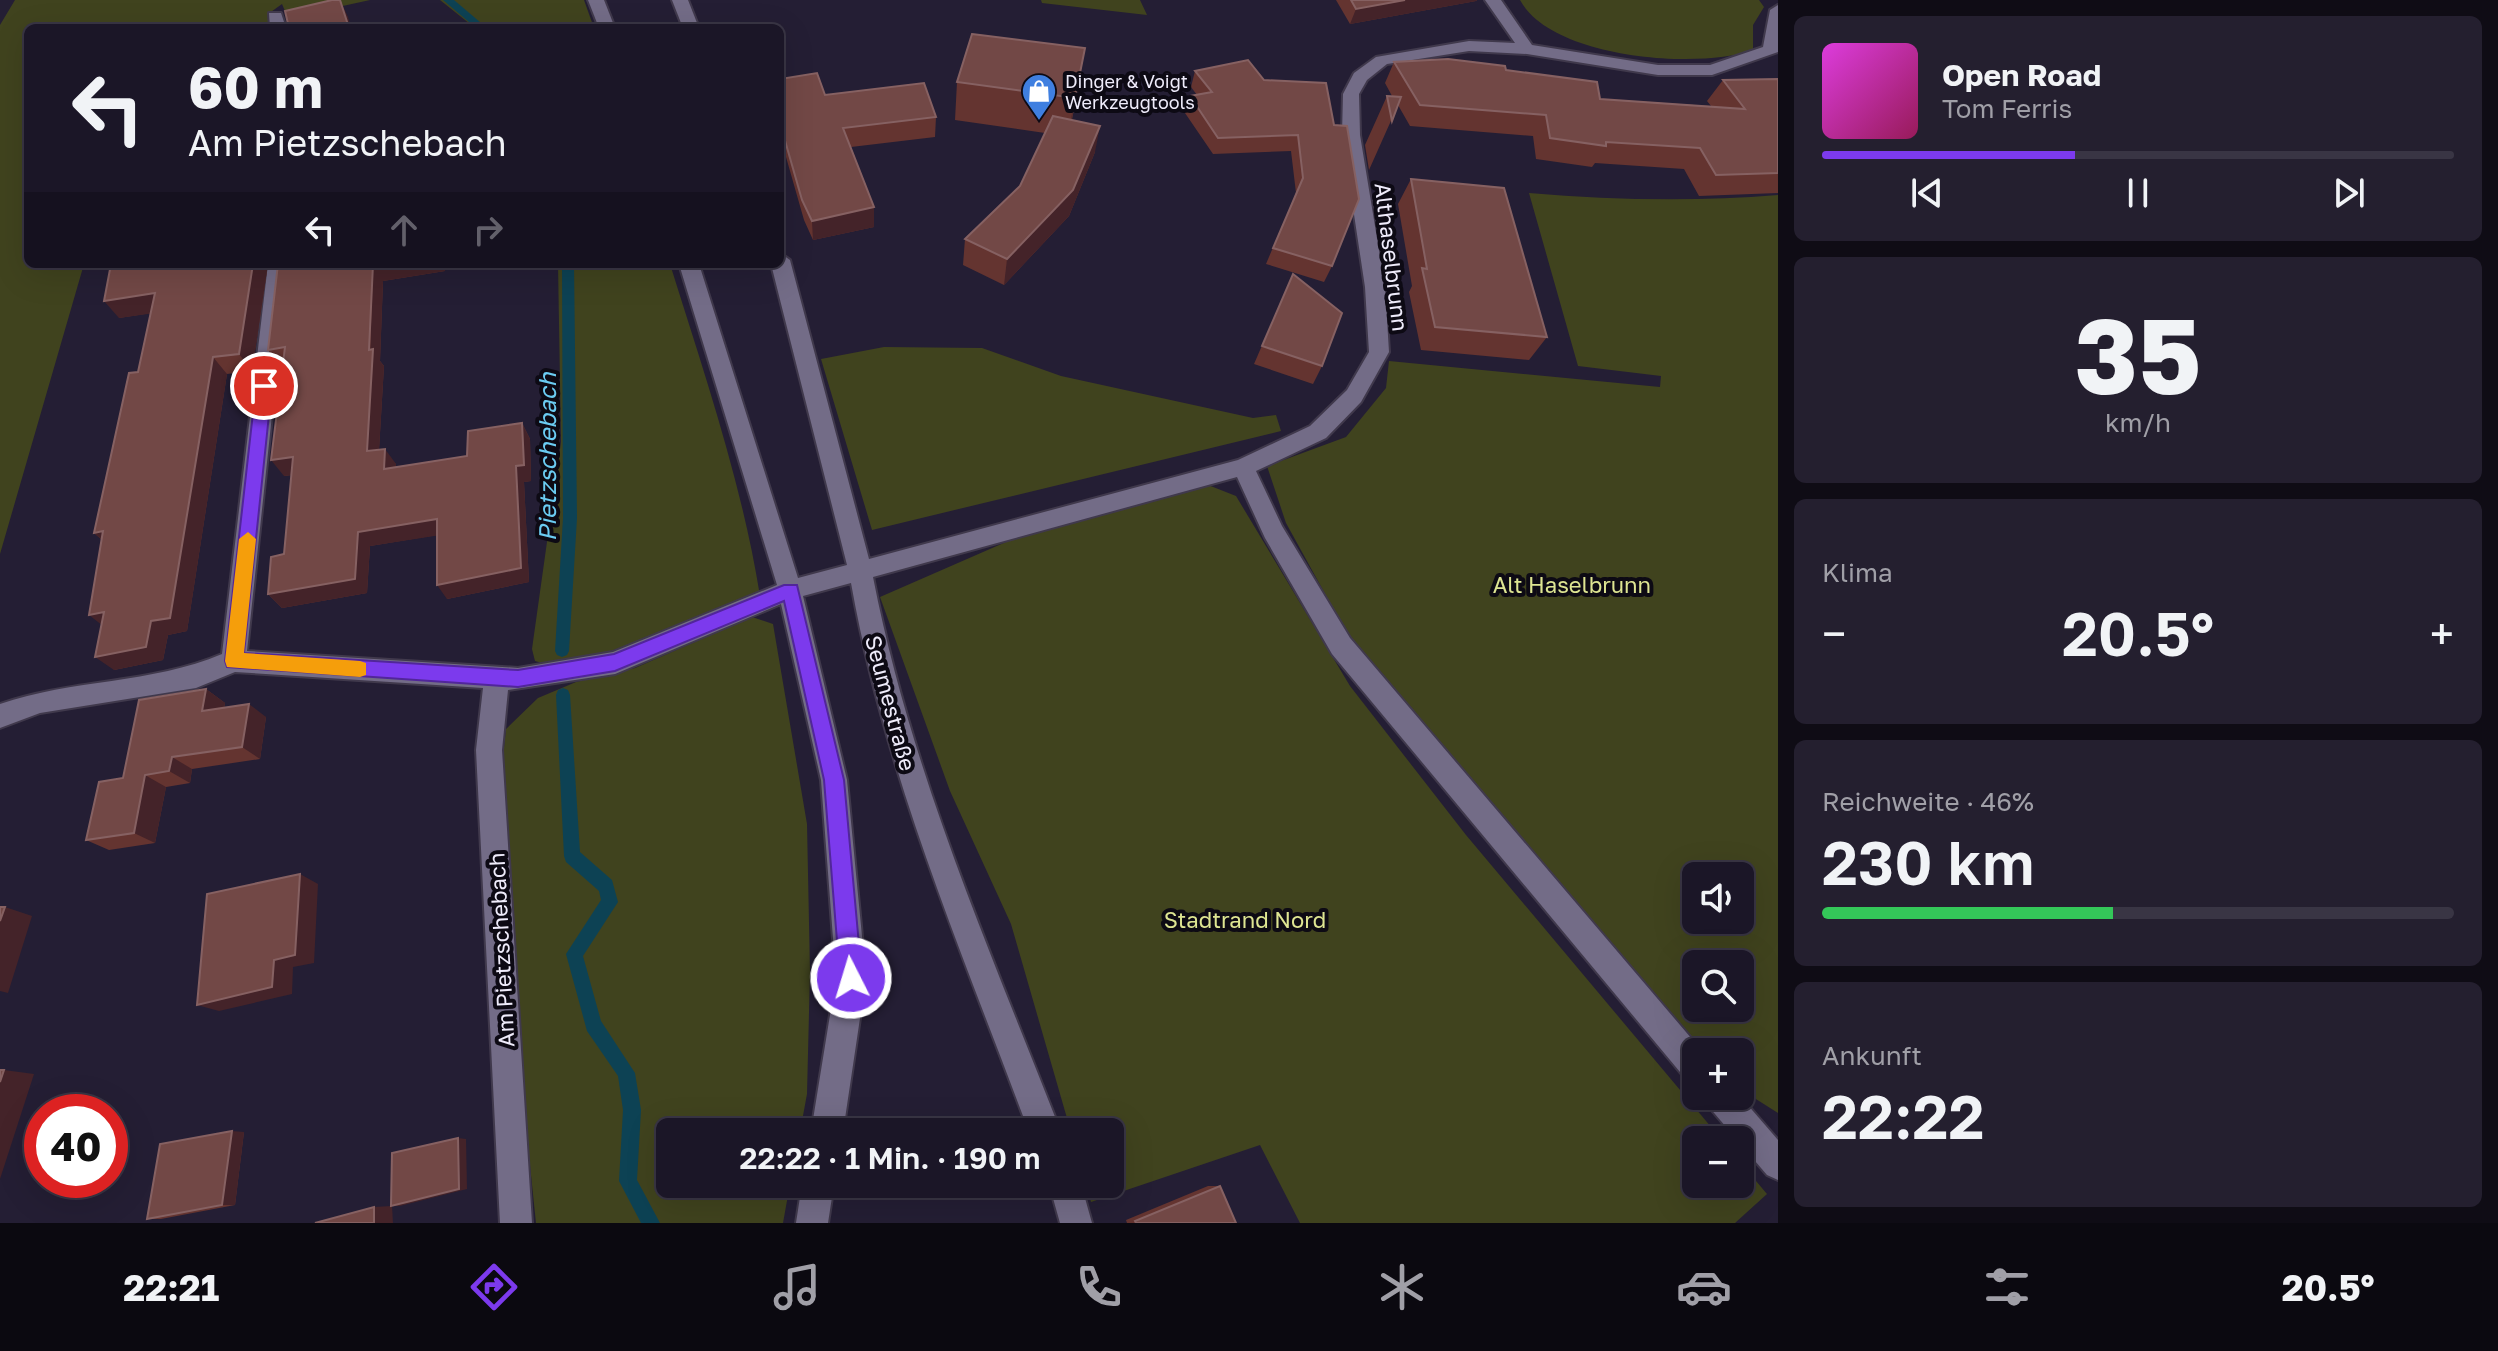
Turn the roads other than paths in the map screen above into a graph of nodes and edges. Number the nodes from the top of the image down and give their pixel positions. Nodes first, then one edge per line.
1 (596, 0) edge
2 (680, 0) edge
3 (1493, 0) edge
4 (1778, 10) edge
5 (605, 24) edge
6 (689, 24) edge
7 (1527, 49) junction
8 (278, 268) edge
9 (690, 268) edge
10 (782, 268) edge
11 (1243, 467) junction
12 (860, 570) junction
13 (790, 590) junction
14 (234, 661) junction
15 (497, 678) junction
16 (0, 716) edge
17 (1682, 1050) edge
18 (1732, 1110) edge
19 (829, 1118) edge
20 (1040, 1118) edge
21 (1778, 1164) edge
22 (816, 1198) edge
23 (1069, 1198) edge
24 (516, 1223) edge
25 (812, 1223) edge
26 (1076, 1223) edge

1 - 5 street
2 - 6 street
3 - 7 street
4 - 7 street, Althaselbrunn
7 - 11 street, Althaselbrunn
8 - 14 street
9 - 13 street
10 - 12 street, Seumestraße
11 - 12 street, Althaselbrunn
11 - 17 street
12 - 13 street, Althaselbrunn
12 - 20 street, Seumestraße
13 - 15 street
13 - 19 street
14 - 15 street
14 - 16 street
15 - 24 street, Am Pietzschebach
18 - 21 street
22 - 25 street
23 - 26 street

